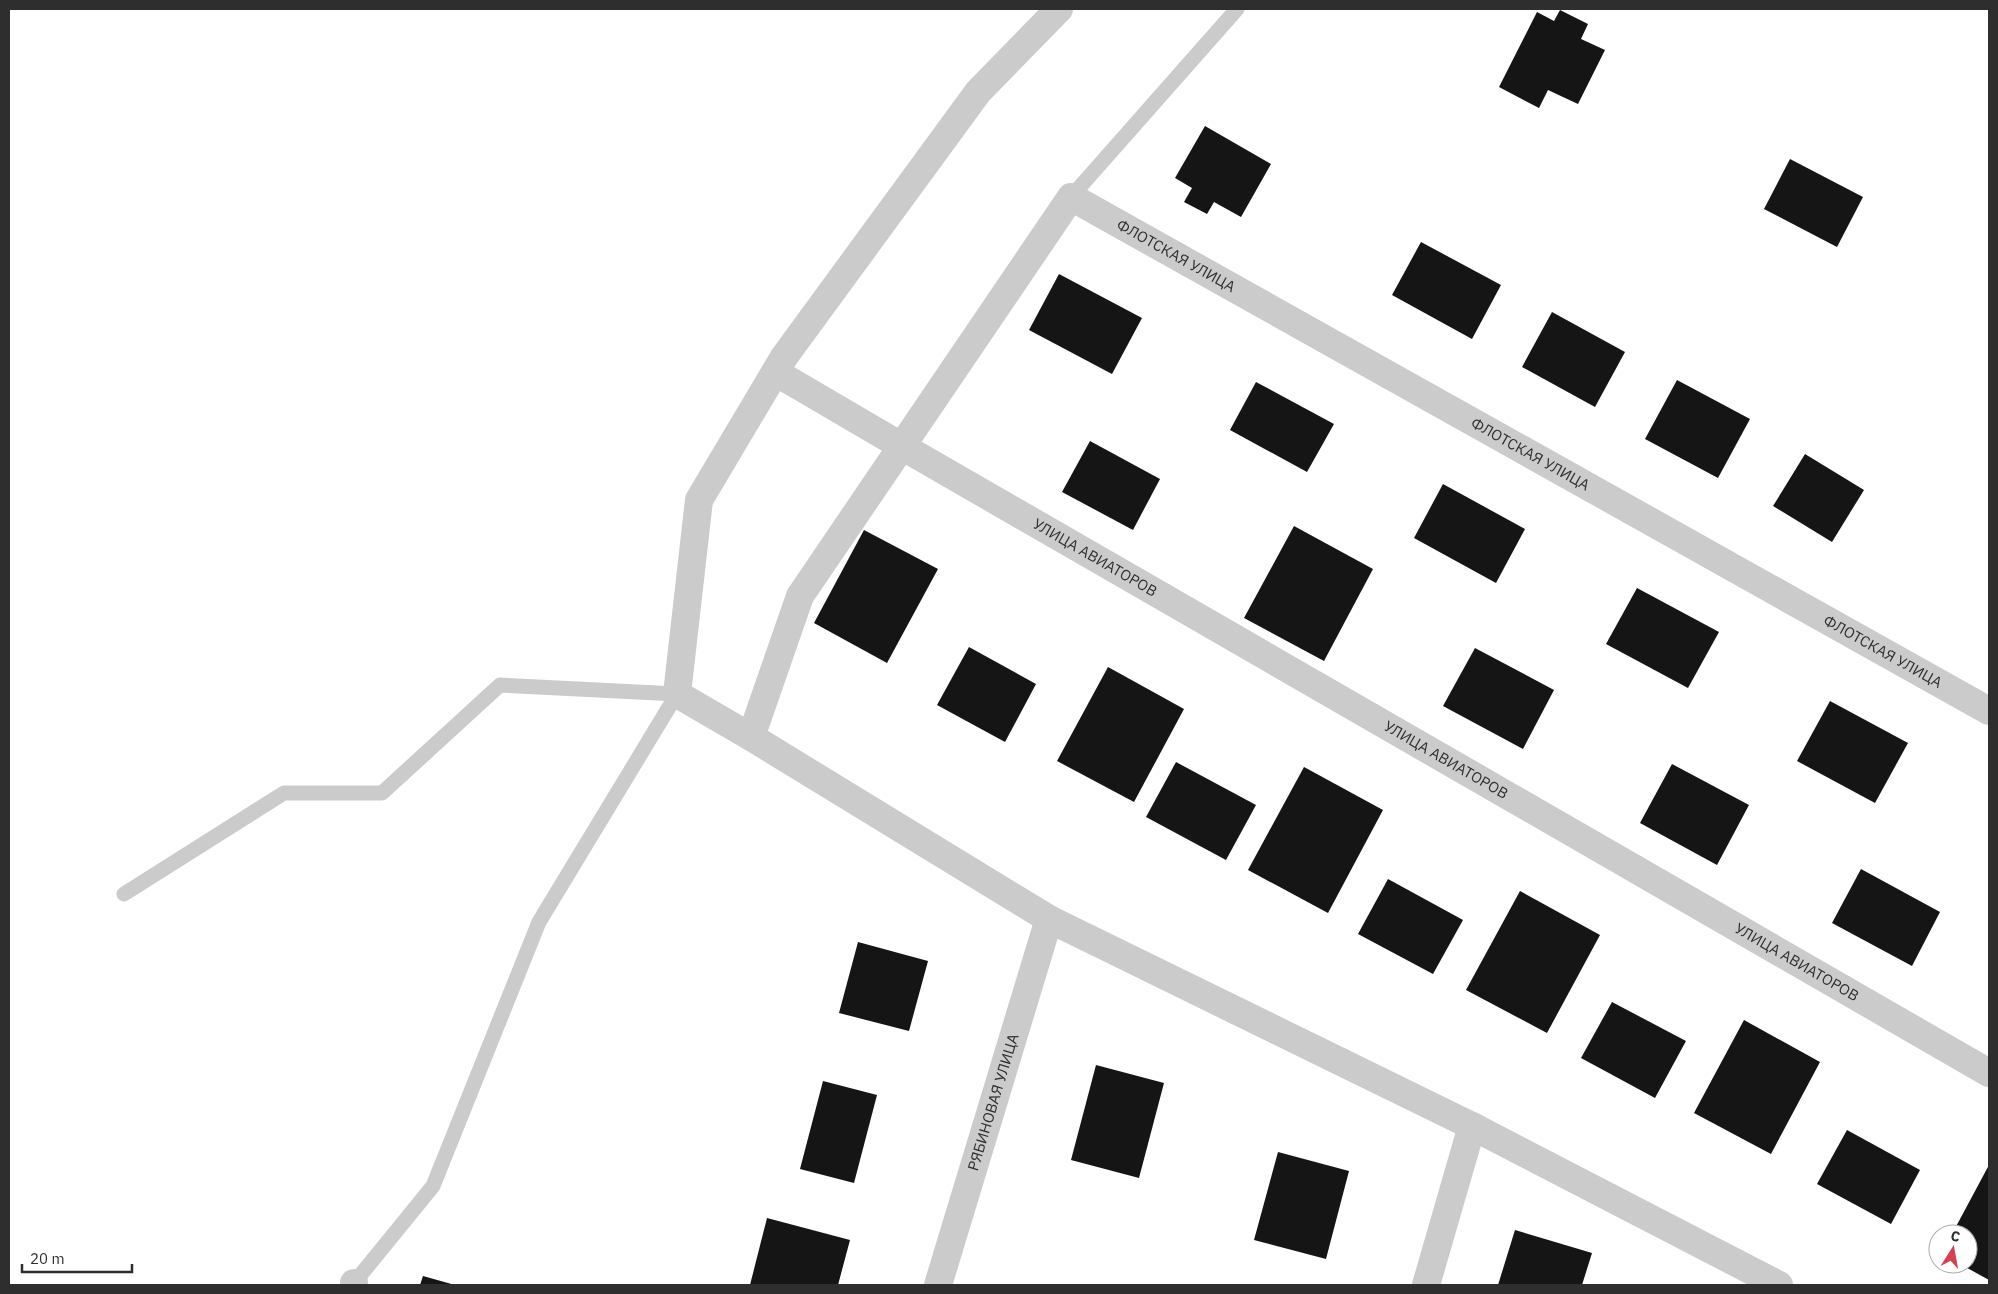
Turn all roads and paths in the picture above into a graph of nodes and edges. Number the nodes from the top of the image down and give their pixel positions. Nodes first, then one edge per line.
1 (1059, 9) edge
2 (1237, 9) edge
3 (1071, 196) junction
4 (775, 372) junction
5 (903, 447) junction
6 (677, 694) junction
7 (1989, 711) edge
8 (751, 737) junction
9 (124, 894) dead end
10 (1049, 918) junction
11 (1989, 1073) edge
12 (1472, 1126) junction
13 (354, 1284) edge
14 (938, 1285) edge
15 (1426, 1285) edge
16 (1779, 1285) edge

1 - 4 street
2 - 3 lane
3 - 5 street
3 - 7 street, ФЛОТСКАЯ УЛИЦА
4 - 5 street, УЛИЦА АВИАТОРОВ
4 - 6 street
5 - 8 street
5 - 11 street, УЛИЦА АВИАТОРОВ
6 - 8 street
6 - 9 lane
6 - 13 lane
8 - 10 street
10 - 12 street
10 - 14 street, РЯБИНОВАЯ УЛИЦА
12 - 15 street
12 - 16 street

